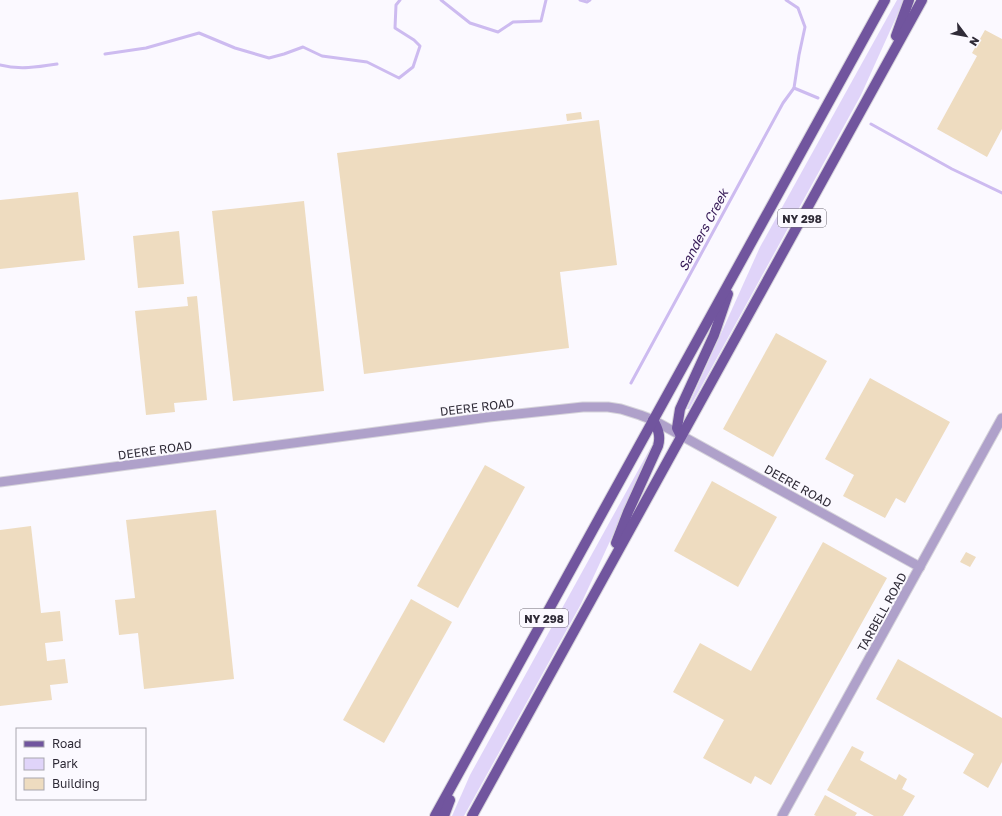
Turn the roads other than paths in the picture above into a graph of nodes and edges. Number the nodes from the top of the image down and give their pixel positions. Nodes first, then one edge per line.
1 (885, 0) edge
2 (910, 0) edge
3 (922, 0) edge
4 (883, 70) junction
5 (737, 267) junction
6 (1002, 418) edge
7 (653, 420) junction
8 (681, 436) junction
9 (0, 482) edge
10 (920, 567) junction
11 (600, 582) junction
12 (463, 766) junction
13 (435, 816) edge
14 (444, 816) edge
15 (472, 816) edge
16 (782, 816) edge

1 - 5 main road, NY 298
2 - 4 main road
3 - 4 main road, NY 298
4 - 8 main road, NY 298
5 - 7 main road, NY 298
5 - 8 main road
6 - 10 street, TARBELL ROAD
7 - 8 street, DEERE ROAD
7 - 9 street, DEERE ROAD
7 - 11 main road
7 - 12 main road, NY 298
8 - 10 street, DEERE ROAD
8 - 11 main road, NY 298
10 - 16 street, TARBELL ROAD
11 - 15 main road, NY 298
12 - 13 main road, NY 298
12 - 14 main road

